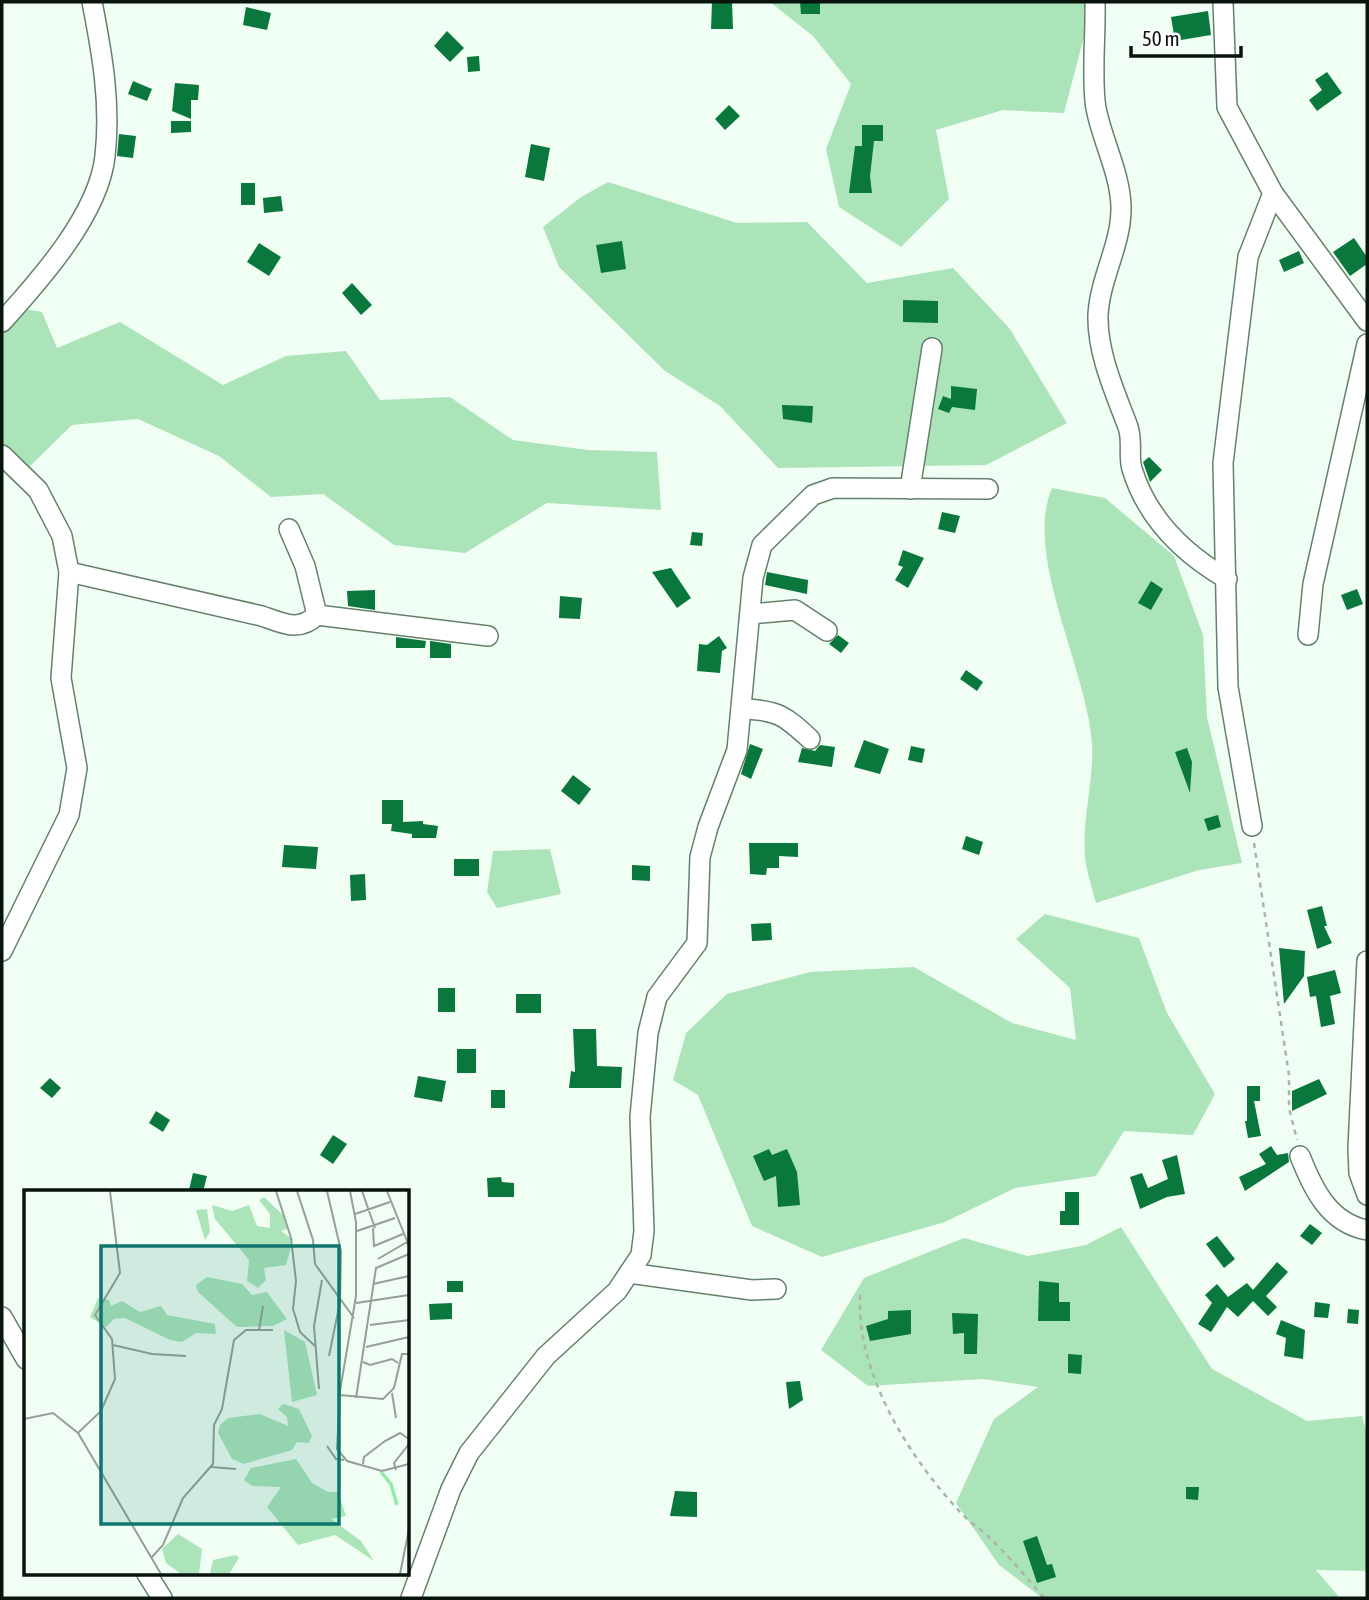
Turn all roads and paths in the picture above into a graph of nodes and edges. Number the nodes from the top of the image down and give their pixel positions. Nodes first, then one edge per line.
1 (92, 2) edge
2 (1095, 2) edge
3 (1223, 2) edge
4 (1273, 193) junction
5 (1367, 321) edge
6 (2, 322) edge
7 (1367, 344) edge
8 (932, 348) dead end
9 (2, 455) edge
10 (910, 489) junction
11 (988, 489) dead end
12 (289, 529) dead end
13 (69, 572) junction
14 (1227, 579) junction
15 (750, 614) junction
16 (317, 615) junction
17 (827, 631) dead end
18 (1308, 635) dead end
19 (488, 636) dead end
20 (743, 709) junction
21 (810, 739) dead end
22 (1252, 826) joint
23 (2, 951) edge
24 (1367, 961) edge
25 (1300, 1156) joint
26 (1367, 1195) edge
27 (1367, 1230) edge
28 (629, 1273) junction
29 (776, 1289) dead end
30 (860, 1295) dead end
31 (2, 1317) edge
32 (24, 1356) edge
33 (148, 1576) edge
34 (162, 1598) edge
35 (411, 1598) edge
36 (1044, 1598) edge

1 - 6 street
2 - 14 street
3 - 4 street
4 - 5 street
4 - 14 street
7 - 18 street
8 - 10 street
9 - 13 street
10 - 11 street
10 - 15 street
12 - 16 street
13 - 16 street
13 - 23 street
14 - 22 street
15 - 17 street
15 - 20 street
16 - 19 street
20 - 21 street
20 - 28 street
22 - 25 path
24 - 26 street
25 - 27 street
28 - 29 street
28 - 35 street
30 - 36 path
31 - 32 street
33 - 34 street

